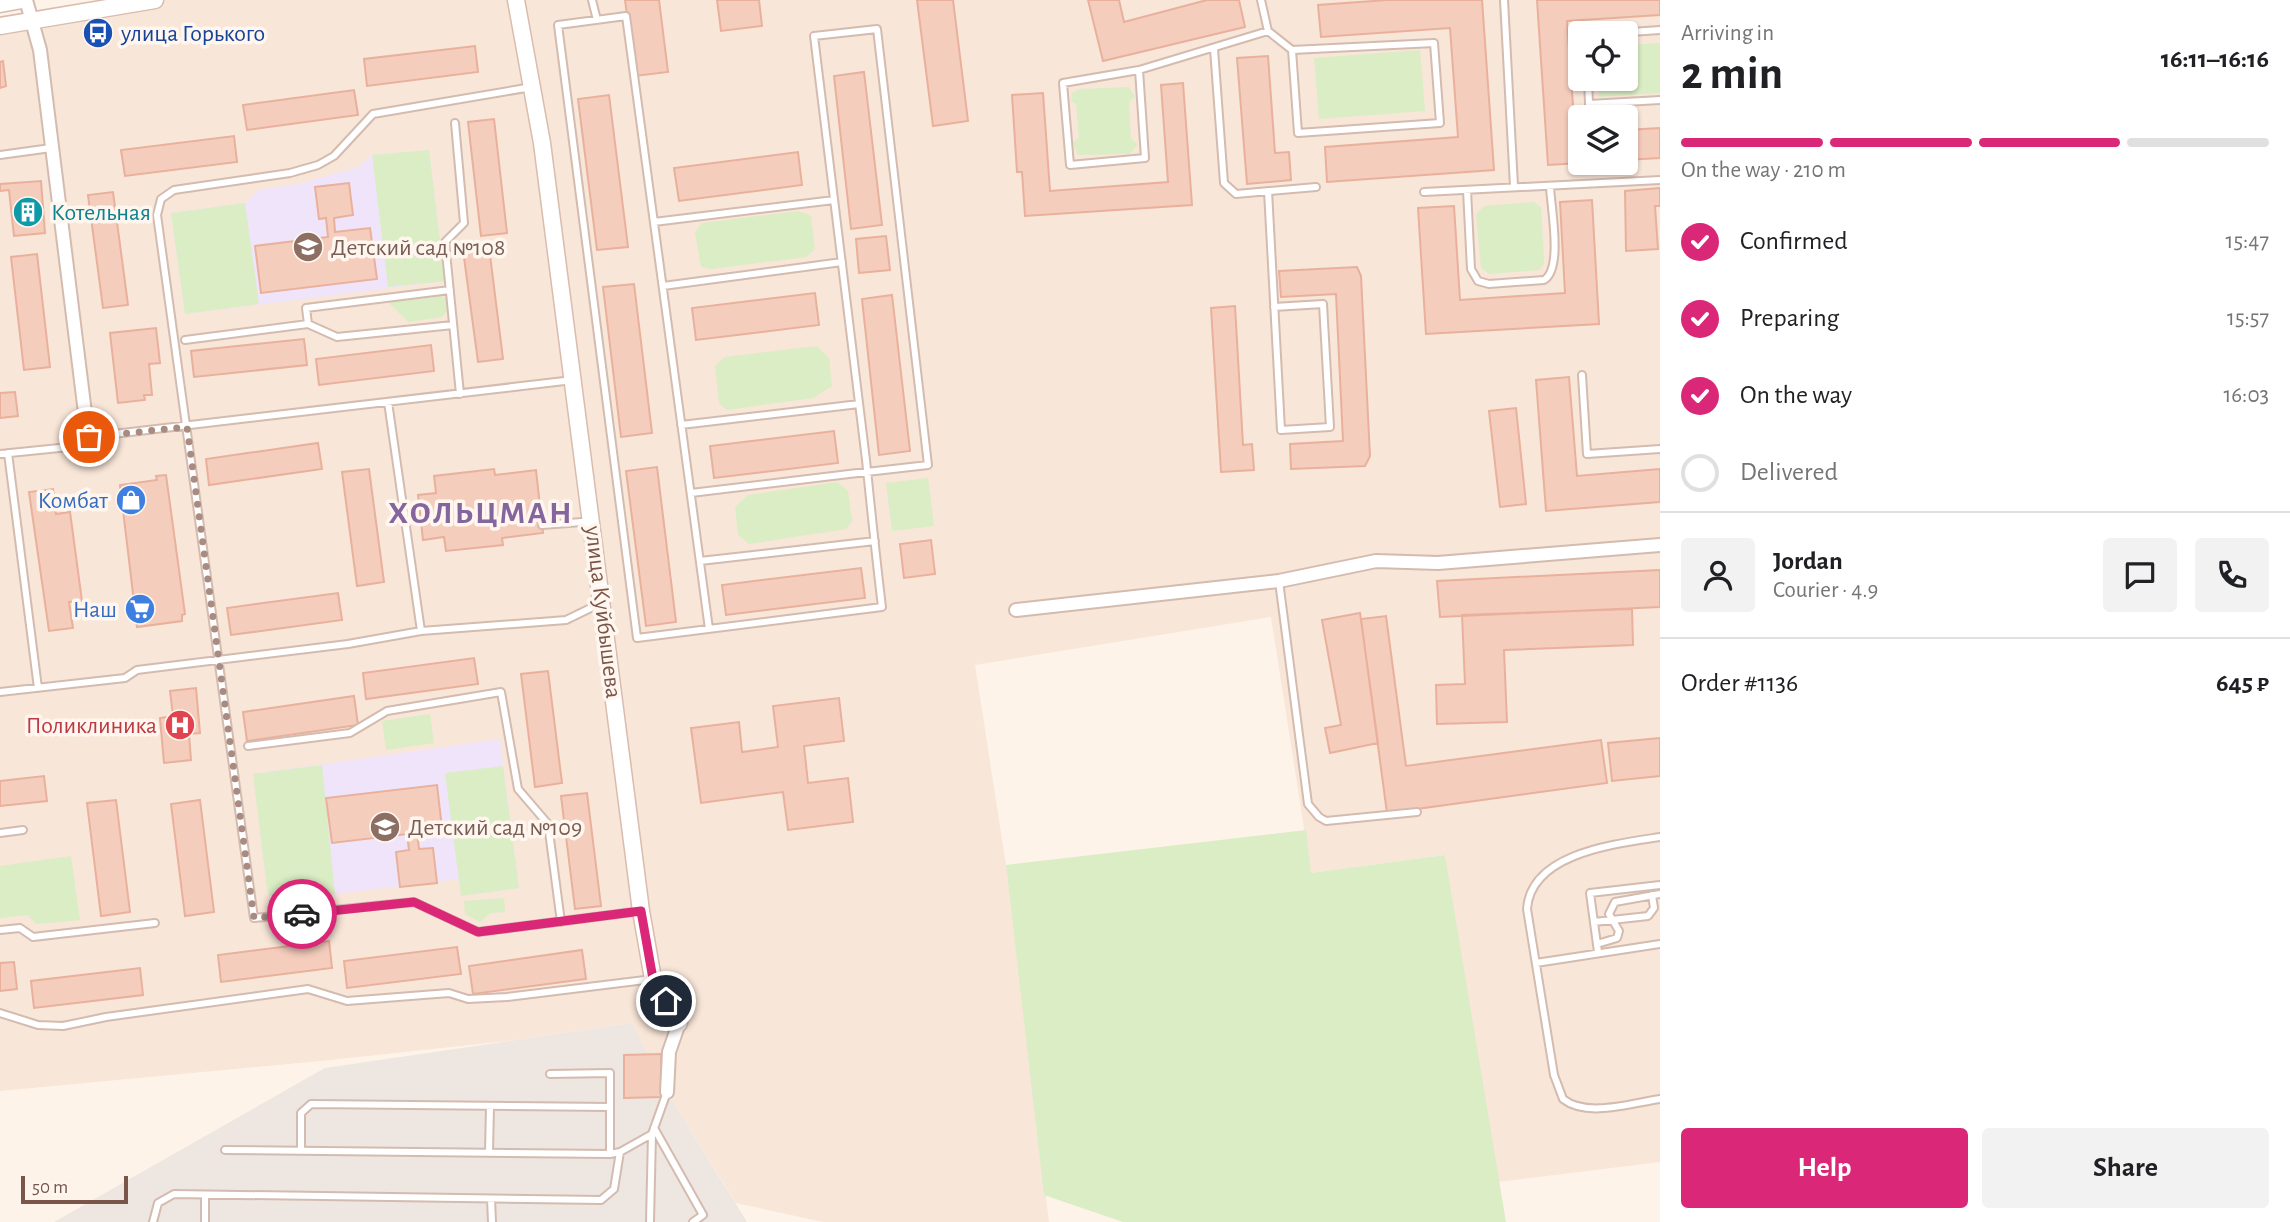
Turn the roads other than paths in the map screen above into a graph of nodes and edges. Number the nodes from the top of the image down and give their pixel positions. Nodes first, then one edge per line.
1 (24, 0) edge
2 (155, 0) edge
3 (516, 0) edge
4 (592, 0) edge
5 (1261, 0) edge
6 (1504, 0) edge
7 (0, 4) edge
8 (597, 20) junction
9 (30, 21) junction
10 (0, 26) edge
11 (1660, 30) edge
12 (1268, 31) junction
13 (1638, 32) edge
14 (1214, 49) junction
15 (1292, 50) junction
16 (1139, 70) junction
17 (534, 87) junction
18 (1588, 91) edge
19 (1660, 100) edge
20 (455, 122) dead end
21 (51, 148) junction
22 (0, 155) edge
23 (1660, 180) edge
24 (1514, 186) junction
25 (1315, 187) dead end
26 (1550, 187) junction
27 (1467, 190) junction
28 (1268, 191) junction
29 (1424, 192) dead end
30 (834, 200) junction
31 (654, 222) junction
32 (842, 262) junction
33 (663, 286) junction
34 (450, 290) junction
35 (1274, 307) junction
36 (308, 324) junction
37 (453, 325) junction
38 (186, 340) dead end
39 (1582, 375) dead end
40 (573, 380) junction
41 (460, 394) junction
42 (388, 402) junction
43 (859, 404) junction
44 (681, 425) junction
45 (187, 427) junction
46 (89, 437) junction
47 (1660, 450) edge
48 (8, 453) junction
49 (0, 454) edge
50 (867, 472) junction
51 (691, 494) junction
52 (582, 522) dead end
53 (542, 525) dead end
54 (875, 541) junction
55 (1660, 545) edge
56 (700, 561) junction
57 (1279, 581) junction
58 (603, 602) junction
59 (1016, 610) dead end
60 (709, 629) junction
61 (421, 631) junction
62 (219, 660) junction
63 (38, 688) junction
64 (0, 692) edge
65 (248, 746) dead end
66 (1417, 812) dead end
67 (23, 830) dead end
68 (0, 833) edge
69 (1660, 837) edge
70 (1660, 885) edge
71 (1656, 895) edge
72 (641, 911) junction
73 (1612, 920) junction
74 (561, 922) junction
75 (1594, 922) junction
76 (155, 923) dead end
77 (0, 930) edge
78 (1597, 944) junction
79 (1660, 944) edge
80 (1598, 952) junction
81 (1536, 963) junction
82 (653, 979) junction
83 (0, 1013) edge
84 (679, 1023) joint
85 (550, 1074) dead end
86 (667, 1092) joint
87 (1660, 1099) edge
88 (490, 1106) junction
89 (610, 1107) junction
90 (653, 1131) junction
91 (225, 1150) dead end
92 (300, 1150) junction
93 (489, 1152) junction
94 (620, 1153) junction
95 (610, 1154) junction
96 (205, 1195) junction
97 (491, 1199) junction
98 (153, 1222) edge
99 (205, 1222) edge
100 (492, 1222) edge
101 (650, 1222) edge
102 (693, 1222) edge

1 - 7 street
1 - 9 street
2 - 9 street
3 - 17 street, улица Куйбышева
4 - 8 lane
5 - 12 lane
6 - 24 lane
8 - 31 lane
8 - 60 lane
9 - 10 street
9 - 21 street
11 - 13 lane
12 - 14 lane
12 - 15 lane
14 - 16 lane
14 - 28 lane
15 - 15 lane
16 - 16 lane
17 - 40 street, улица Куйбышева
17 - 45 lane
18 - 19 lane
20 - 34 lane
21 - 22 lane
21 - 46 street
23 - 26 lane
24 - 26 lane
24 - 27 lane
25 - 28 lane
26 - 27 lane
27 - 29 lane
28 - 35 lane
30 - 31 lane
30 - 32 lane
30 - 50 lane
31 - 33 lane
32 - 33 lane
32 - 43 lane
33 - 44 lane
34 - 36 lane
34 - 37 lane
35 - 35 lane
36 - 37 lane
36 - 38 lane
37 - 41 lane
39 - 47 lane
40 - 41 lane
40 - 58 street, улица Куйбышева
41 - 42 lane
42 - 45 lane
42 - 61 lane
43 - 44 lane
43 - 50 lane
44 - 51 lane
45 - 46 lane
45 - 62 lane
46 - 48 lane
48 - 49 lane
48 - 63 lane
50 - 51 lane
50 - 54 lane
51 - 56 lane
52 - 53 lane
54 - 56 lane
54 - 60 lane
55 - 57 street
56 - 60 lane
57 - 59 street
57 - 66 lane
58 - 61 lane
58 - 72 street, улица Куйбышева
61 - 62 lane
62 - 63 lane
62 - 74 lane
63 - 64 lane
65 - 74 lane
67 - 68 lane
69 - 81 lane
70 - 75 lane
71 - 73 lane
71 - 73 lane
72 - 74 lane
72 - 82 street, улица Куйбышева
73 - 75 lane
73 - 78 lane
75 - 78 lane
76 - 77 lane
78 - 80 lane
79 - 80 lane
80 - 81 lane
81 - 87 lane
82 - 83 lane
82 - 84 street, улица Куйбышева
84 - 86 street, улица Куйбышева
85 - 89 lane
86 - 90 lane
88 - 89 lane
88 - 92 lane
88 - 93 lane
89 - 95 lane
90 - 94 lane
90 - 101 lane
90 - 102 lane
91 - 92 lane
92 - 93 lane
93 - 95 lane
94 - 95 lane
94 - 97 lane
96 - 97 lane
96 - 98 lane
96 - 99 lane
97 - 100 lane

